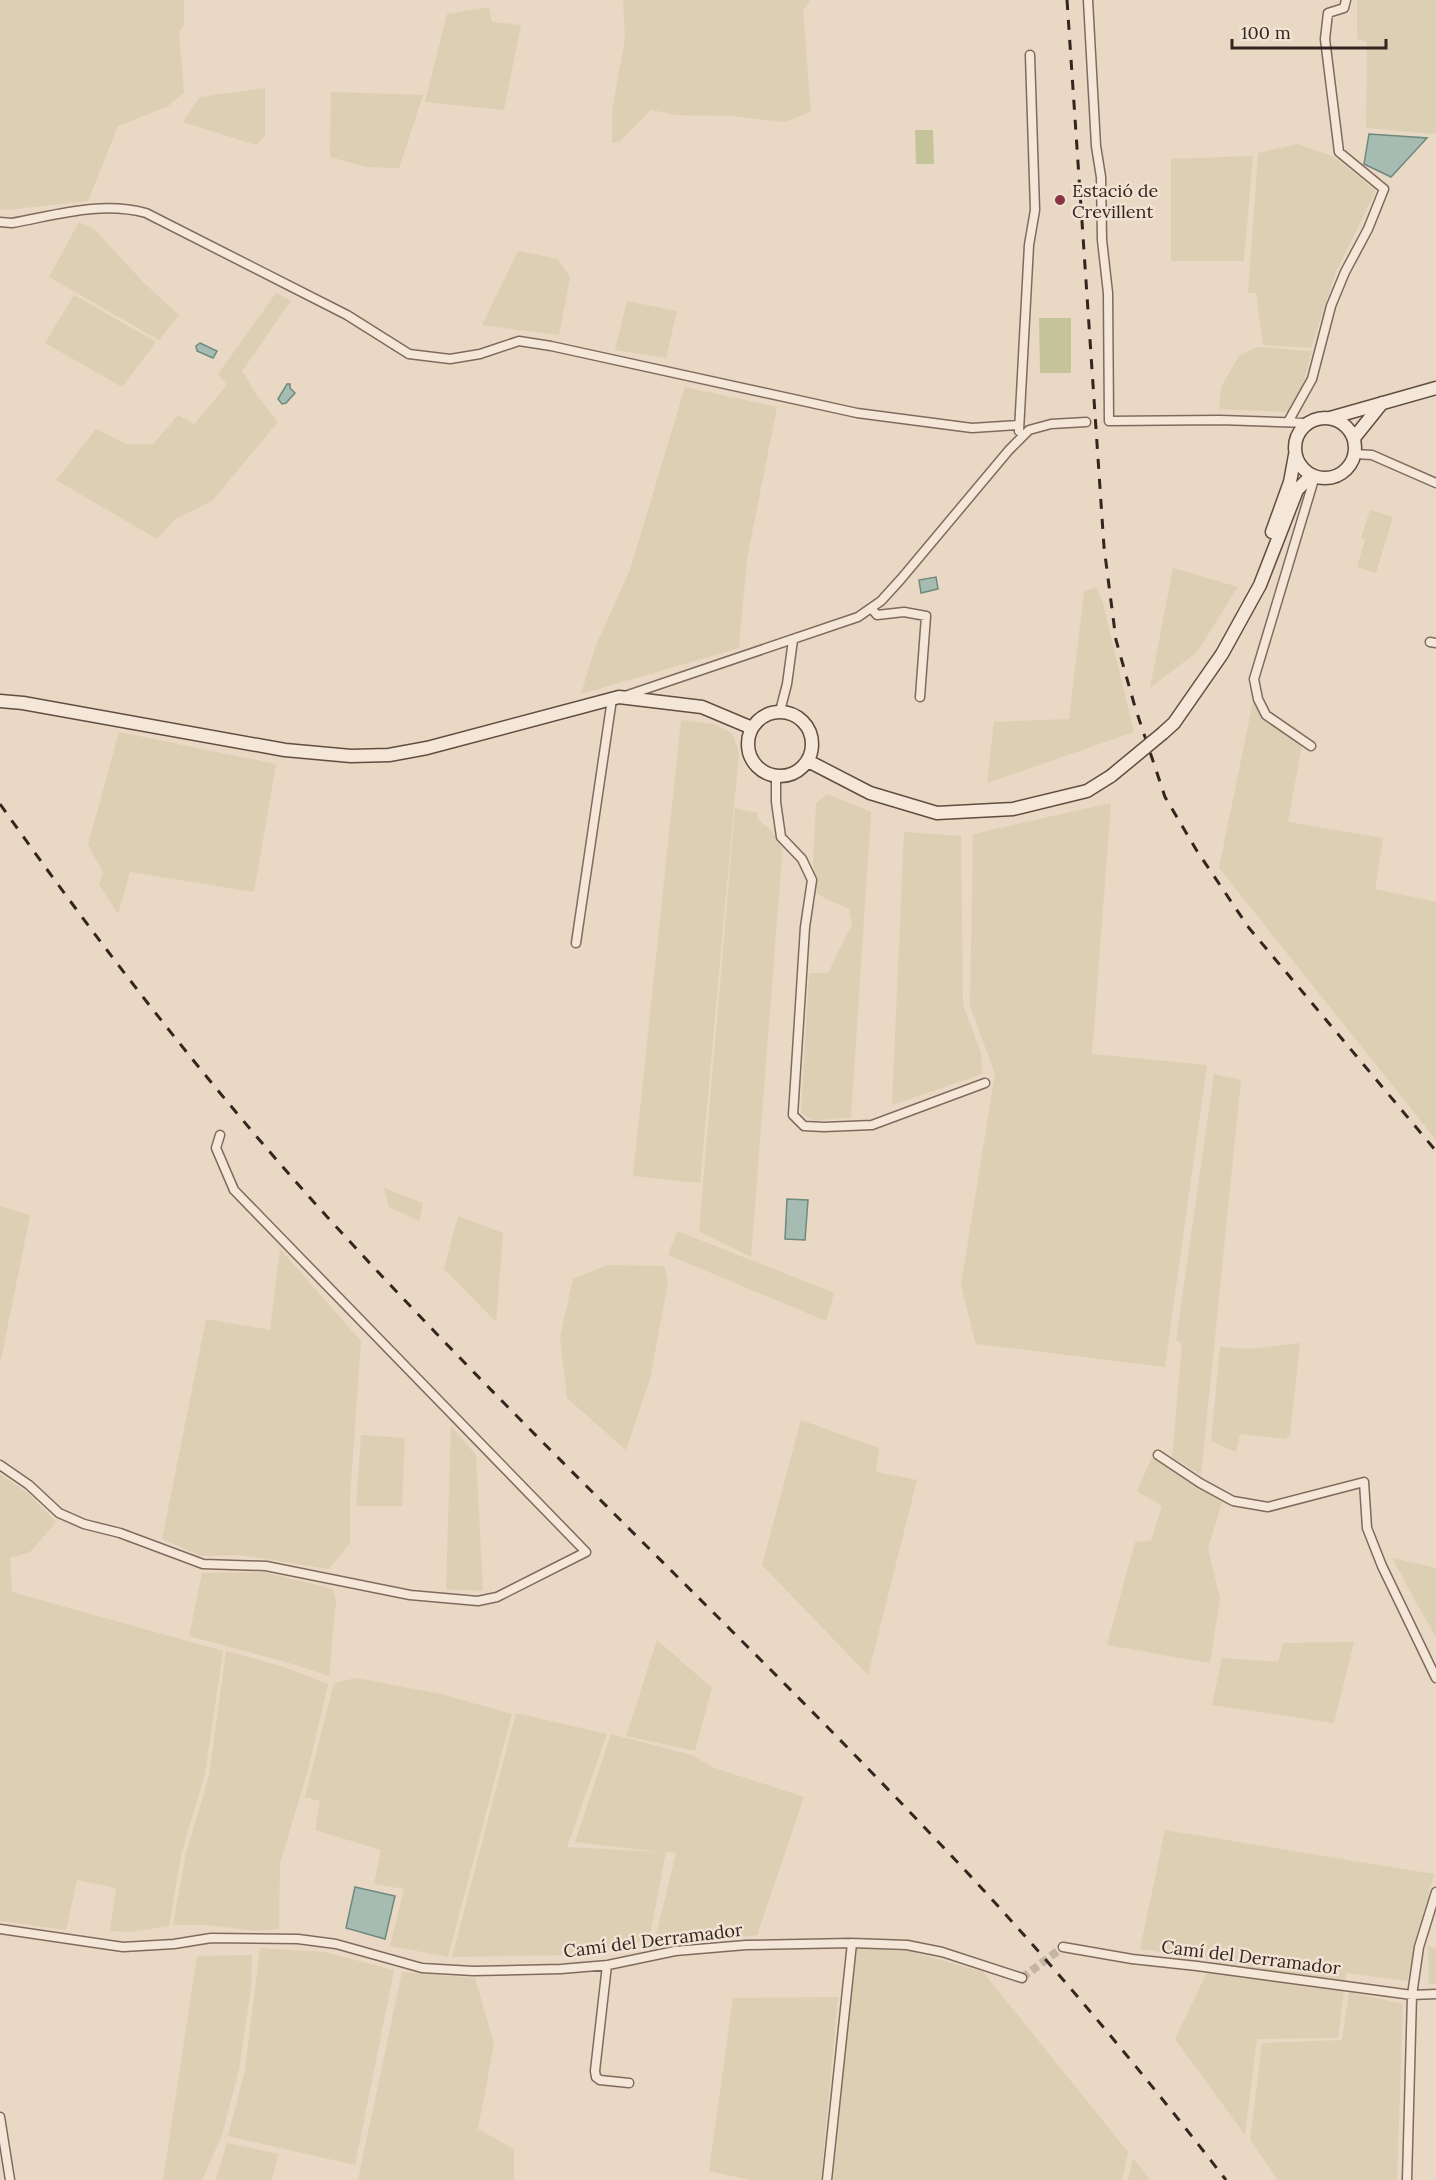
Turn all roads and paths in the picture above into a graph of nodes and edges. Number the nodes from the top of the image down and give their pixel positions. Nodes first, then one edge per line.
1 (1088, 0) edge
2 (1346, 0) edge
3 (1030, 55) dead end
4 (0, 222) edge
5 (1436, 388) edge
6 (1382, 403) junction
7 (1330, 418) junction
8 (1086, 422) dead end
9 (1288, 422) junction
10 (1307, 423) junction
11 (1020, 425) junction
12 (1354, 438) junction
13 (1019, 440) junction
14 (1355, 454) junction
15 (1295, 455) junction
16 (1314, 476) junction
17 (1436, 483) edge
18 (1250, 601) junction
19 (871, 608) junction
20 (793, 640) junction
21 (920, 697) dead end
22 (615, 698) junction
23 (0, 701) edge
24 (780, 711) junction
25 (752, 728) junction
26 (1311, 746) dead end
27 (808, 761) junction
28 (776, 776) junction
29 (576, 943) dead end
30 (985, 1083) dead end
31 (220, 1135) dead end
32 (1158, 1455) dead end
33 (0, 1465) edge
34 (1436, 1678) edge
35 (1436, 1892) edge
36 (0, 1929) edge
37 (852, 1943) junction
38 (1063, 1947) tunnel mouth
39 (607, 1965) junction
40 (1022, 1978) dead end
41 (1436, 1994) edge
42 (1412, 1995) junction
43 (629, 2083) dead end
44 (0, 2117) edge
45 (10, 2180) edge
46 (827, 2180) edge
47 (1407, 2180) edge

1 - 9 street
2 - 9 street
3 - 11 street
4 - 11 street
5 - 6 street
6 - 7 street
6 - 12 street
7 - 10 street
7 - 12 street
8 - 13 street
9 - 10 street
10 - 15 street
11 - 13 street
12 - 14 street
13 - 19 street
14 - 16 street
14 - 17 street
15 - 16 street
15 - 18 street
16 - 18 street
16 - 26 street
18 - 27 street, bridge
19 - 20 street
19 - 21 street
20 - 22 street
20 - 24 street
22 - 23 street
22 - 25 street
22 - 29 street
24 - 25 street
24 - 27 street
25 - 28 street
27 - 28 street
28 - 30 street
31 - 33 street
32 - 34 street
35 - 42 street
36 - 39 street, Camí del Derramador
37 - 39 street, Camí del Derramador
37 - 40 street, Camí del Derramador
37 - 46 street
38 - 42 street, Camí del Derramador
39 - 43 street
41 - 42 street, Camí del Derramador
42 - 47 street
44 - 45 street

